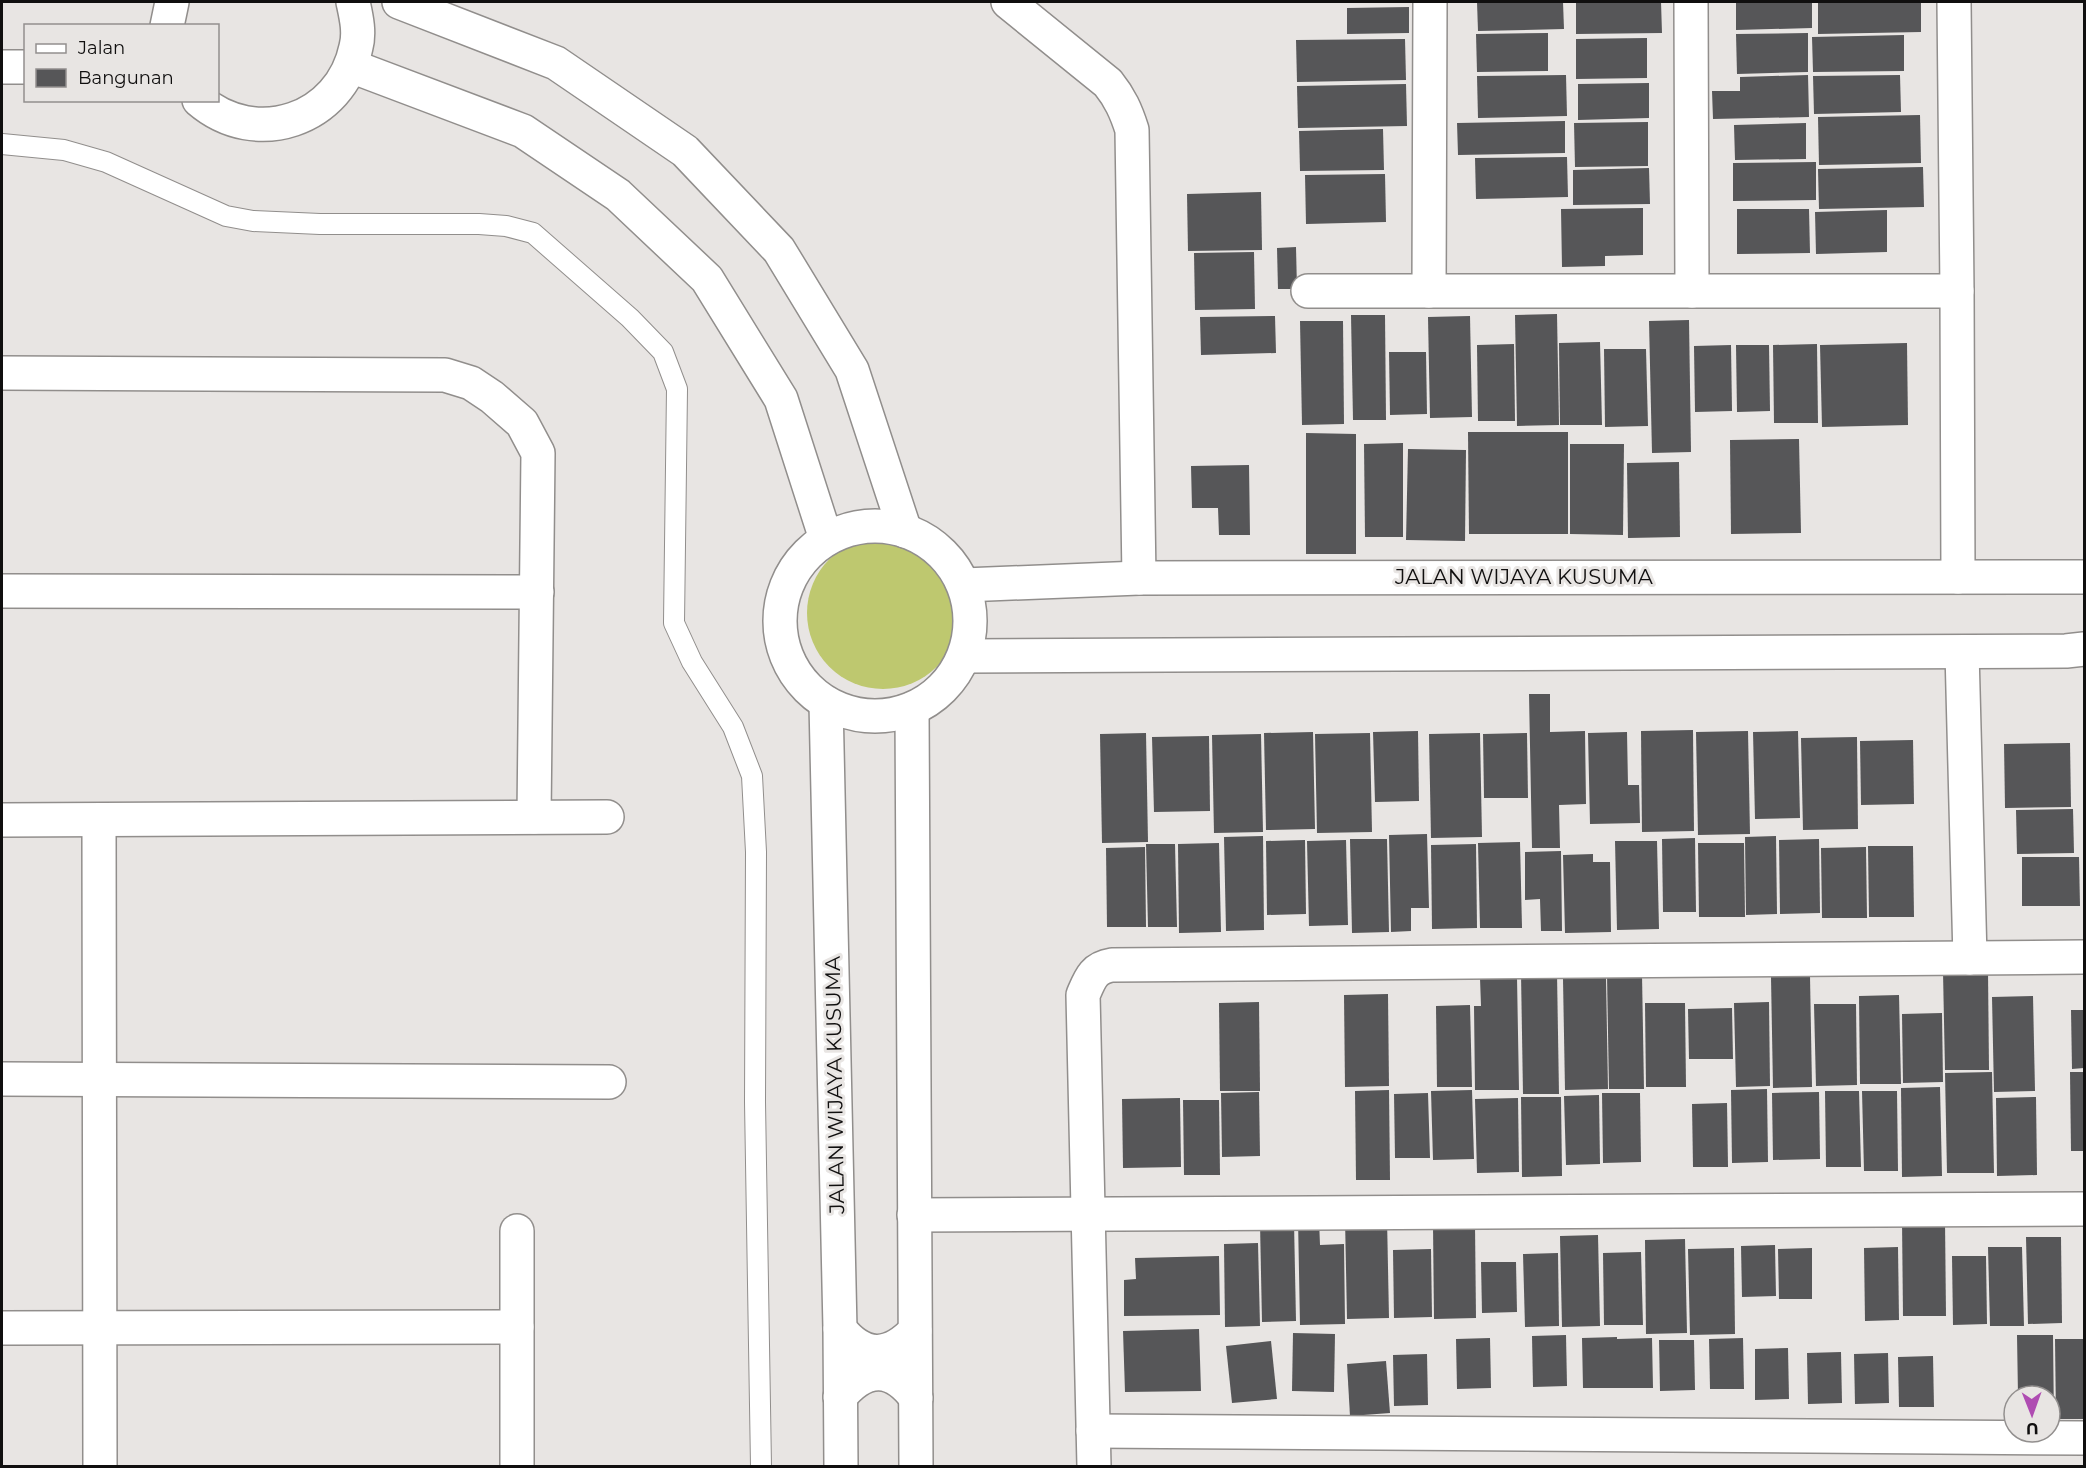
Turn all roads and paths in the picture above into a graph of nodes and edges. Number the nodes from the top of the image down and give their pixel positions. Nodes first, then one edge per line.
1 (172, 2) edge
2 (353, 2) edge
3 (399, 2) edge
4 (1008, 2) edge
5 (1430, 2) edge
6 (1691, 2) edge
7 (1953, 2) edge
8 (167, 24) edge
9 (351, 66) junction
10 (2, 67) edge
11 (24, 67) edge
12 (202, 102) edge
13 (2, 144) edge
14 (1308, 291) dead end
15 (1429, 291) junction
16 (1692, 291) junction
17 (1957, 291) junction
18 (2, 372) edge
19 (905, 531) junction
20 (826, 539) junction
21 (1958, 577) junction
22 (2085, 577) edge
23 (1139, 578) junction
24 (964, 585) junction
25 (2, 591) edge
26 (537, 592) junction
27 (2085, 649) edge
28 (1962, 652) junction
29 (964, 656) junction
30 (826, 703) junction
31 (912, 709) junction
32 (607, 817) dead end
33 (534, 818) junction
34 (2, 820) edge
35 (99, 820) junction
36 (2085, 957) edge
37 (1970, 958) junction
38 (2, 1079) edge
39 (99, 1079) junction
40 (609, 1082) dead end
41 (2085, 1209) edge
42 (1089, 1214) junction
43 (914, 1215) junction
44 (517, 1231) dead end
45 (517, 1327) junction
46 (2, 1328) edge
47 (100, 1328) junction
48 (840, 1329) junction
49 (915, 1331) junction
50 (840, 1397) junction
51 (916, 1398) junction
52 (1093, 1431) junction
53 (2085, 1438) edge
54 (100, 1467) edge
55 (517, 1467) edge
56 (762, 1467) edge
57 (841, 1467) edge
58 (916, 1467) edge
59 (1094, 1467) edge

1 - 8 street
2 - 9 street
3 - 19 street
4 - 23 street
5 - 15 street
6 - 16 street
7 - 17 street
9 - 12 street
9 - 20 street
10 - 11 street
13 - 56 lane
14 - 15 street
15 - 16 street
16 - 17 street
17 - 21 street
18 - 26 street
19 - 20 street
19 - 24 street
20 - 30 street
21 - 22 street, JALAN WIJAYA KUSUMA
21 - 23 street, JALAN WIJAYA KUSUMA
23 - 24 street, JALAN WIJAYA KUSUMA
24 - 29 street
25 - 26 street
26 - 33 street
27 - 28 street
28 - 29 street
28 - 37 street
29 - 31 street
30 - 31 street
30 - 48 street, JALAN WIJAYA KUSUMA
31 - 43 street
32 - 33 street
33 - 35 street
34 - 35 street
35 - 39 street
36 - 37 street
37 - 42 street
38 - 39 street
39 - 40 street
39 - 47 street
41 - 42 street
42 - 43 street
42 - 52 street
43 - 49 street
44 - 45 street
45 - 47 street
45 - 55 street
46 - 47 street
47 - 54 street
48 - 49 street
48 - 50 street, JALAN WIJAYA KUSUMA
49 - 51 street
50 - 51 street
50 - 57 street, JALAN WIJAYA KUSUMA
51 - 58 street
52 - 53 street
52 - 59 street

